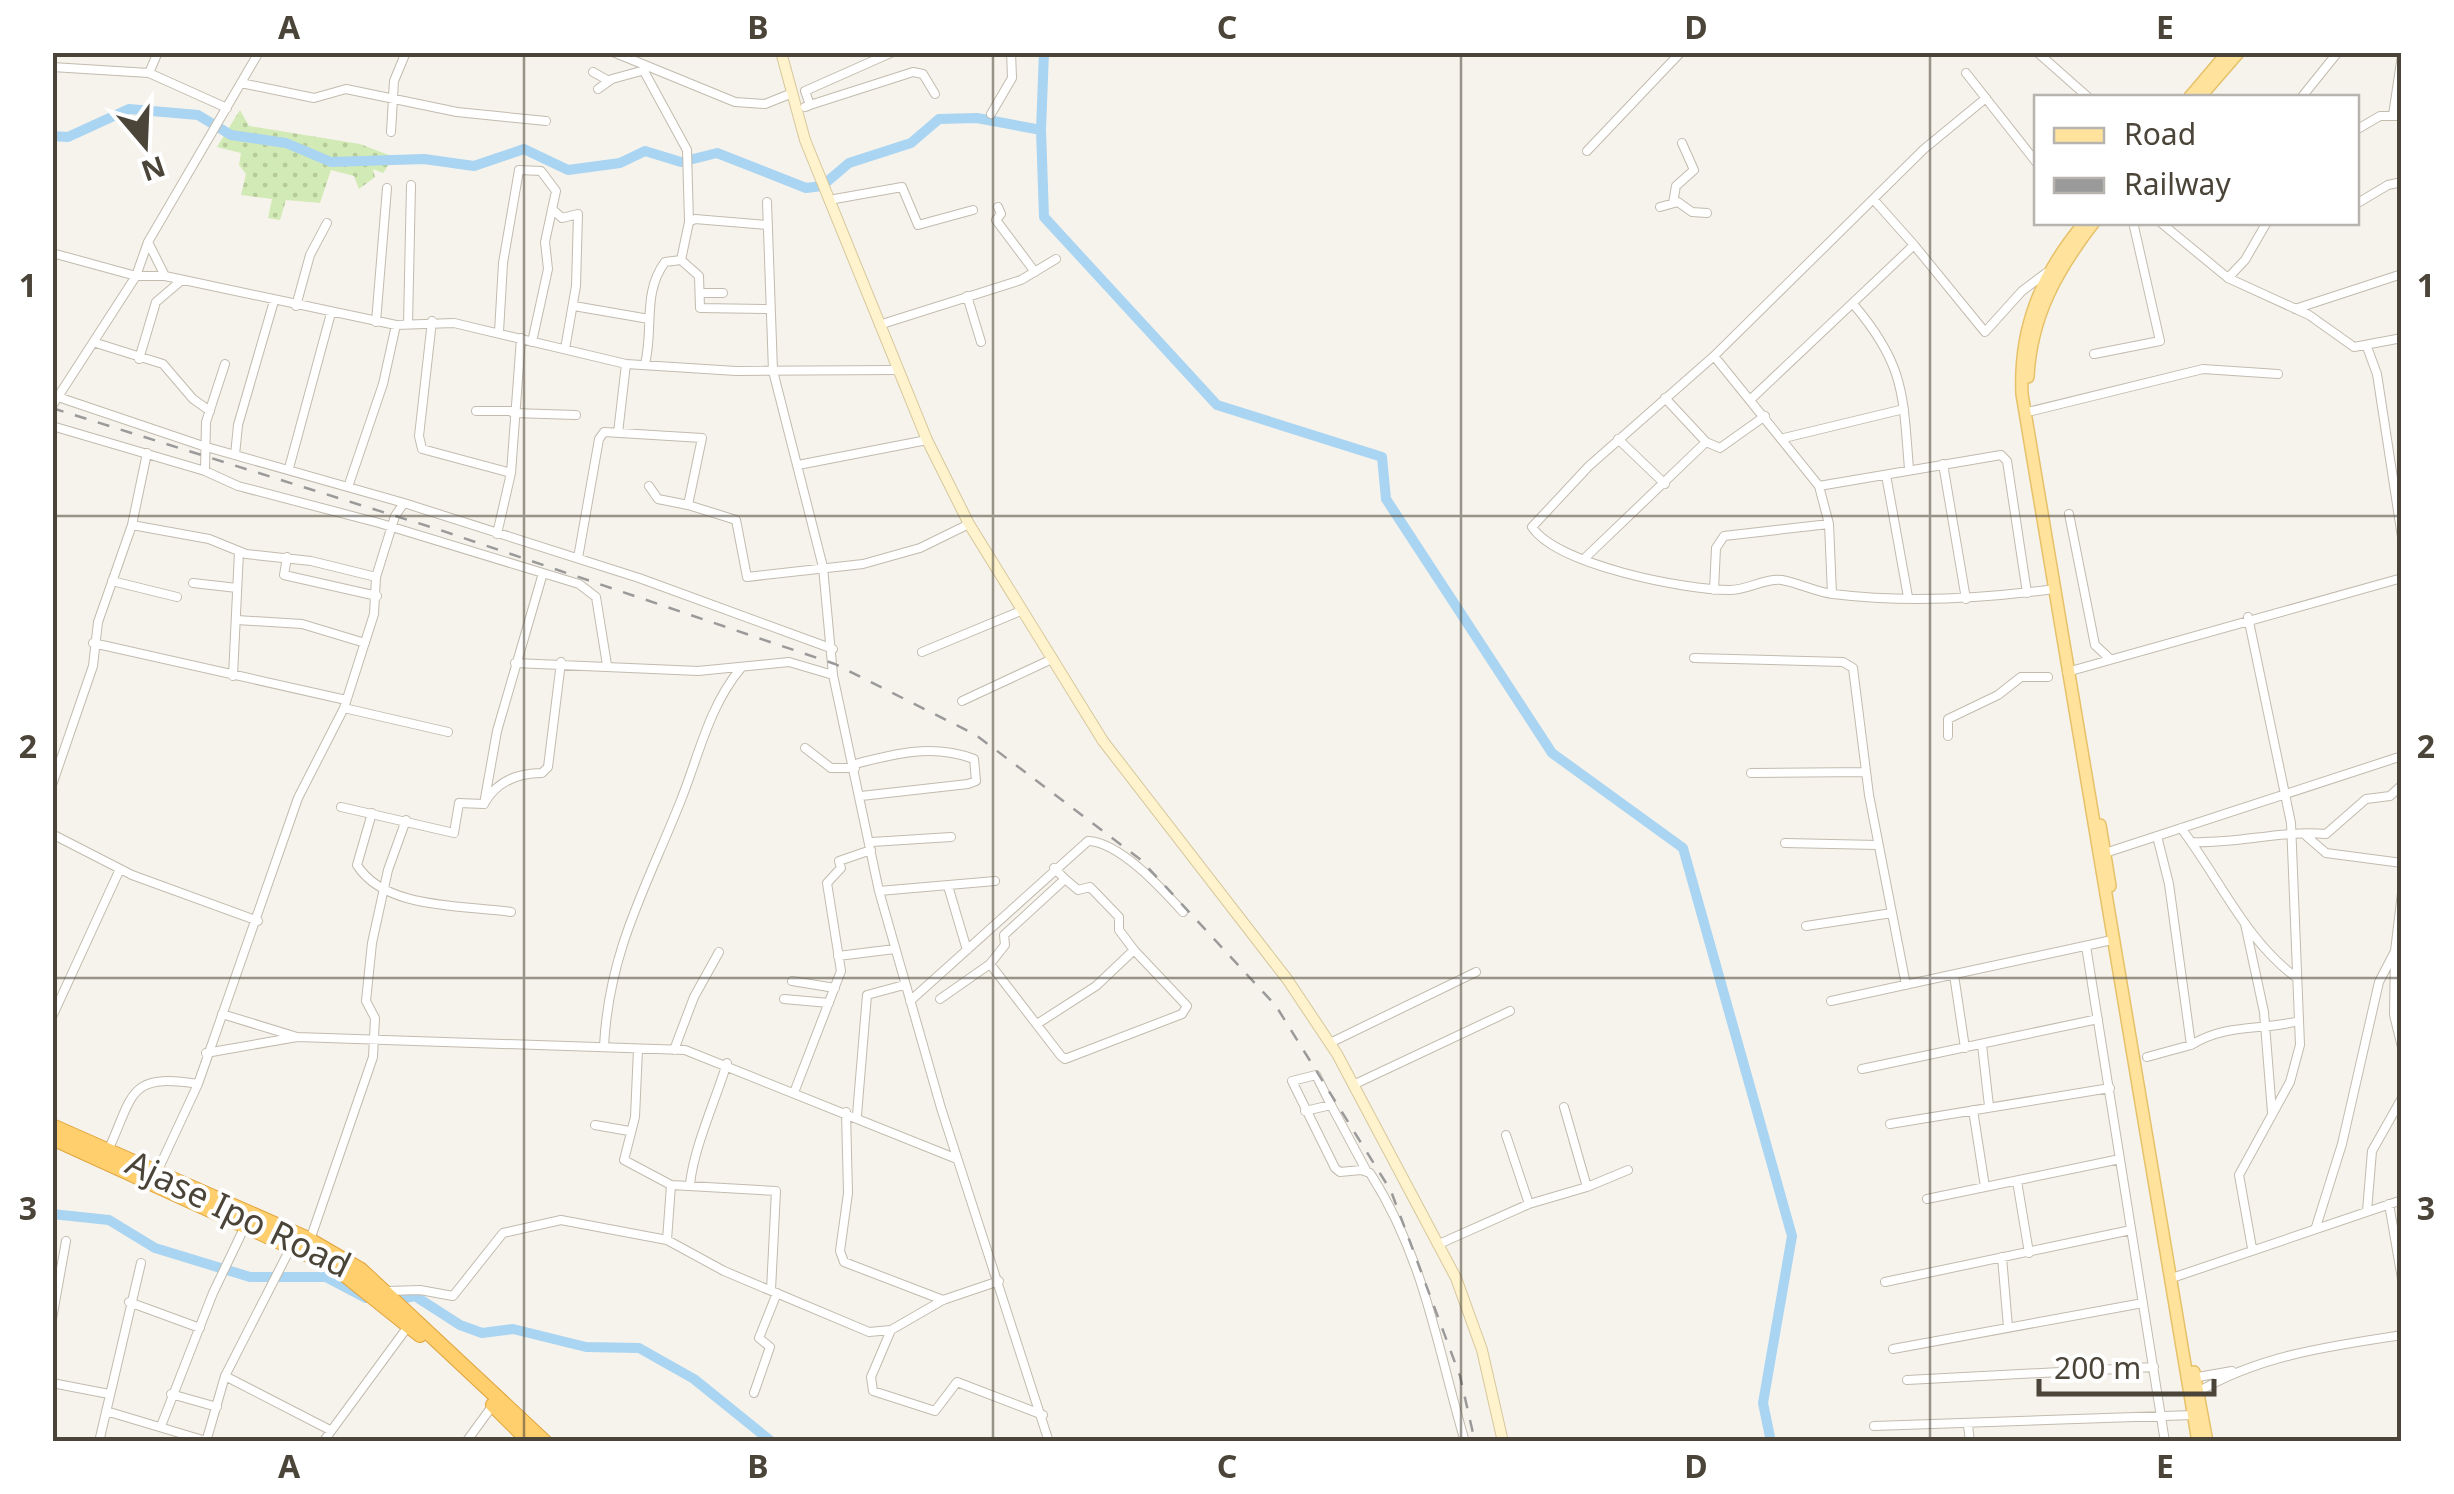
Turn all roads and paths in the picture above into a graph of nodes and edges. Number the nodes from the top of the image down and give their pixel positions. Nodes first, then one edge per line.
1 (158, 52) edge
2 (259, 52) edge
3 (406, 52) edge
4 (614, 52) edge
5 (782, 52) edge
6 (893, 52) edge
7 (1011, 52) edge
8 (1682, 52) edge
9 (2036, 52) edge
10 (2228, 52) edge
11 (2239, 52) edge
12 (2338, 52) edge
13 (2402, 55) edge
14 (52, 67) edge
15 (646, 69) junction
16 (593, 72) dead end
17 (149, 73) junction
18 (1966, 73) dead end
19 (609, 81) junction
20 (241, 83) junction
21 (598, 90) dead end
22 (790, 94) junction
23 (934, 94) dead end
24 (2086, 95) edge
25 (2192, 95) edge
26 (2202, 95) edge
27 (2303, 95) edge
28 (1986, 98) junction
29 (393, 99) junction
30 (810, 106) junction
31 (226, 108) junction
32 (796, 111) junction
33 (991, 114) dead end
34 (2397, 115) edge
35 (546, 122) dead end
36 (2359, 128) edge
37 (390, 132) dead end
38 (1682, 143) dead end
39 (1587, 150) dead end
40 (2034, 159) edge
41 (2402, 182) edge
42 (411, 186) dead end
43 (388, 188) dead end
44 (828, 196) junction
45 (1874, 200) junction
46 (767, 202) dead end
47 (2359, 202) edge
48 (1672, 203) junction
49 (998, 207) dead end
50 (1660, 207) dead end
51 (552, 209) junction
52 (973, 210) dead end
53 (1708, 213) dead end
54 (689, 222) junction
55 (327, 223) dead end
56 (767, 225) junction
57 (2084, 225) edge
58 (2092, 225) edge
59 (2133, 225) edge
60 (2165, 225) edge
61 (2181, 225) edge
62 (2265, 225) edge
63 (2176, 232) junction
64 (148, 242) junction
65 (1914, 246) junction
66 (52, 252) edge
67 (1056, 259) dead end
68 (681, 260) junction
69 (2052, 266) junction
70 (1035, 272) junction
71 (2402, 274) edge
72 (136, 276) junction
73 (165, 276) junction
74 (2228, 278) junction
75 (182, 280) junction
76 (700, 293) junction
77 (723, 293) dead end
78 (967, 296) junction
79 (274, 301) junction
80 (1854, 305) junction
81 (296, 306) junction
82 (574, 306) junction
83 (768, 309) junction
84 (2294, 310) junction
85 (331, 313) junction
86 (649, 320) junction
87 (432, 321) junction
88 (376, 322) junction
89 (408, 324) junction
90 (879, 324) junction
91 (396, 325) junction
92 (499, 332) junction
93 (521, 338) junction
94 (2402, 338) edge
95 (532, 342) junction
96 (980, 342) dead end
97 (96, 343) junction
98 (2367, 347) junction
99 (565, 349) junction
100 (2094, 354) dead end
101 (1714, 356) junction
102 (139, 359) junction
103 (225, 364) dead end
104 (626, 364) junction
105 (645, 364) junction
106 (898, 370) junction
107 (773, 371) junction
108 (2278, 374) dead end
109 (57, 393) edge
110 (1665, 398) junction
111 (1750, 400) junction
112 (52, 406) edge
113 (1904, 409) junction
114 (210, 411) junction
115 (476, 411) dead end
116 (2032, 411) junction
117 (514, 412) junction
118 (576, 415) dead end
119 (1765, 416) junction
120 (52, 426) edge
121 (618, 432) junction
122 (1784, 438) junction
123 (1618, 439) junction
124 (927, 440) junction
125 (1706, 442) junction
126 (203, 446) junction
127 (147, 454) junction
128 (235, 455) junction
129 (1943, 464) junction
130 (798, 465) junction
131 (289, 468) junction
132 (1909, 469) junction
133 (205, 472) junction
134 (510, 473) junction
135 (1886, 475) junction
136 (1665, 484) junction
137 (649, 486) dead end
138 (1819, 486) junction
139 (348, 487) junction
140 (404, 503) junction
141 (688, 505) junction
142 (2069, 514) dead end
143 (969, 524) junction
144 (1829, 524) junction
145 (132, 526) junction
146 (392, 528) junction
147 (498, 534) junction
148 (2402, 536) edge
149 (239, 552) junction
150 (287, 557) junction
151 (1586, 557) junction
152 (578, 558) junction
153 (823, 567) junction
154 (542, 574) junction
155 (376, 577) junction
156 (2402, 578) edge
157 (112, 581) junction
158 (193, 583) dead end
159 (237, 588) junction
160 (2054, 589) junction
161 (1714, 590) junction
162 (2026, 592) junction
163 (1832, 594) junction
164 (377, 596) junction
165 (176, 597) dead end
166 (1908, 597) junction
167 (1966, 599) junction
168 (1023, 610) junction
169 (2248, 617) junction
170 (236, 620) junction
171 (93, 642) junction
172 (366, 643) junction
173 (833, 649) junction
174 (922, 652) dead end
175 (1694, 658) dead end
176 (2110, 659) junction
177 (1052, 660) junction
178 (560, 662) junction
179 (515, 663) junction
180 (607, 664) junction
181 (741, 668) junction
182 (724, 671) junction
183 (2070, 671) junction
184 (233, 676) junction
185 (833, 676) junction
186 (2048, 677) dead end
187 (729, 682) junction
188 (962, 700) dead end
189 (345, 704) junction
190 (448, 732) dead end
191 (1948, 736) dead end
192 (805, 748) dead end
193 (2400, 756) edge
194 (855, 766) junction
195 (2402, 770) edge
196 (1866, 772) junction
197 (1750, 773) dead end
198 (52, 784) edge
199 (2402, 786) edge
200 (2285, 795) junction
201 (861, 796) junction
202 (484, 804) junction
203 (341, 808) dead end
204 (372, 813) junction
205 (406, 820) junction
206 (2181, 828) junction
207 (2297, 832) junction
208 (52, 834) edge
209 (2157, 836) junction
210 (951, 838) dead end
211 (1785, 842) dead end
212 (2192, 842) junction
213 (871, 846) junction
214 (1878, 846) junction
215 (2104, 853) junction
216 (2402, 864) edge
217 (1054, 868) junction
218 (120, 869) junction
219 (1065, 880) junction
220 (995, 881) dead end
221 (948, 886) junction
222 (382, 891) junction
223 (879, 892) junction
224 (2402, 893) edge
225 (511, 912) dead end
226 (1183, 912) dead end
227 (1892, 913) junction
228 (258, 921) junction
229 (2245, 924) junction
230 (1806, 926) dead end
231 (2112, 940) junction
232 (2086, 946) junction
233 (895, 949) junction
234 (967, 950) junction
235 (1134, 950) junction
236 (2395, 951) junction
237 (719, 952) dead end
238 (838, 956) junction
239 (990, 964) junction
240 (1476, 972) dead end
241 (1954, 975) junction
242 (2297, 978) junction
243 (792, 981) dead end
244 (904, 985) junction
245 (1906, 986) junction
246 (835, 988) junction
247 (940, 998) dead end
248 (784, 999) dead end
249 (1832, 1001) dead end
250 (910, 1002) junction
251 (829, 1004) junction
252 (1510, 1011) dead end
253 (222, 1014) junction
254 (52, 1017) edge
255 (2098, 1018) junction
256 (2299, 1021) junction
257 (1037, 1024) junction
258 (2264, 1030) junction
259 (296, 1037) junction
260 (372, 1038) junction
261 (1330, 1043) junction
262 (1982, 1045) junction
263 (2191, 1045) junction
264 (604, 1046) junction
265 (2402, 1047) edge
266 (1965, 1048) junction
267 (638, 1049) junction
268 (674, 1050) junction
269 (206, 1053) junction
270 (2147, 1057) dead end
271 (727, 1064) junction
272 (1862, 1070) dead end
273 (198, 1084) junction
274 (1353, 1085) junction
275 (2110, 1088) junction
276 (795, 1090) junction
277 (2402, 1098) edge
278 (1331, 1105) junction
279 (1990, 1106) junction
280 (1564, 1108) dead end
281 (1973, 1110) junction
282 (846, 1112) junction
283 (1305, 1112) junction
284 (2273, 1114) junction
285 (857, 1115) junction
286 (1890, 1124) dead end
287 (595, 1125) dead end
288 (52, 1126) edge
289 (630, 1131) junction
290 (1506, 1135) dead end
291 (52, 1138) edge
292 (108, 1151) junction
293 (957, 1159) junction
294 (2120, 1160) junction
295 (123, 1164) junction
296 (1628, 1170) dead end
297 (157, 1172) junction
298 (1370, 1174) junction
299 (2017, 1181) junction
300 (671, 1184) junction
301 (690, 1184) junction
302 (1587, 1187) junction
303 (1985, 1187) junction
304 (1927, 1199) dead end
305 (2402, 1200) edge
306 (1529, 1204) junction
307 (2389, 1204) junction
308 (2366, 1211) junction
309 (246, 1224) junction
310 (2316, 1227) junction
311 (2131, 1230) junction
312 (310, 1240) junction
313 (667, 1240) junction
314 (66, 1241) dead end
315 (292, 1244) junction
316 (1439, 1244) junction
317 (2252, 1248) junction
318 (2029, 1253) junction
319 (2002, 1258) junction
320 (141, 1263) dead end
321 (2175, 1277) junction
322 (2402, 1279) edge
323 (999, 1282) junction
324 (1885, 1282) dead end
325 (774, 1292) junction
326 (389, 1300) junction
327 (943, 1300) junction
328 (129, 1302) junction
329 (2143, 1303) junction
330 (52, 1319) edge
331 (409, 1325) junction
332 (2008, 1327) junction
333 (200, 1328) junction
334 (891, 1330) junction
335 (2402, 1335) edge
336 (1894, 1349) dead end
337 (2154, 1367) junction
338 (2237, 1370) junction
339 (224, 1376) junction
340 (2191, 1378) junction
341 (1907, 1380) dead end
342 (52, 1383) edge
343 (754, 1392) dead end
344 (2198, 1392) junction
345 (110, 1394) junction
346 (171, 1394) junction
347 (493, 1405) junction
348 (217, 1407) junction
349 (106, 1411) junction
350 (1043, 1415) junction
351 (2193, 1415) junction
352 (2161, 1418) junction
353 (517, 1422) junction
354 (1968, 1424) junction
355 (162, 1426) junction
356 (1874, 1426) dead end
357 (330, 1430) junction
358 (206, 1441) edge
359 (99, 1442) edge
360 (323, 1442) edge
361 (466, 1442) edge
362 (530, 1442) edge
363 (545, 1442) edge
364 (1049, 1442) edge
365 (1465, 1442) edge
366 (1503, 1442) edge
367 (1970, 1442) edge
368 (2165, 1442) edge
369 (2198, 1442) edge
370 (2207, 1442) edge

1 - 17 street
2 - 20 street
3 - 29 street
4 - 15 street
5 - 22 street
6 - 30 street
7 - 33 street
8 - 39 street
9 - 24 street
10 - 25 main road
11 - 26 main road
12 - 27 street
13 - 34 street
14 - 17 street
15 - 19 street
15 - 22 street
15 - 54 street
16 - 19 street
17 - 31 street
18 - 28 street
19 - 21 street
20 - 29 street
20 - 31 street
22 - 32 street
23 - 30 street
28 - 40 street
28 - 45 street
29 - 35 street
29 - 37 street
30 - 32 street
31 - 64 street
32 - 44 street
34 - 36 street
38 - 48 street
41 - 47 street
42 - 89 street
43 - 88 street
44 - 52 street
44 - 90 street
45 - 65 street
45 - 101 street
46 - 56 street
48 - 50 street
48 - 53 street
49 - 70 street
51 - 82 street
51 - 92 street
51 - 95 street
54 - 56 street
54 - 68 street
55 - 81 street
56 - 83 street
57 - 69 main road
58 - 116 main road
59 - 100 street
60 - 63 street
61 - 63 street
62 - 74 street
63 - 74 street
64 - 72 street
64 - 73 street
65 - 69 street
65 - 80 street
66 - 72 street
67 - 70 street
68 - 76 street
68 - 86 street
69 - 160 main road
70 - 78 street
71 - 84 street
72 - 73 street
72 - 97 street
73 - 75 street
74 - 84 street
75 - 79 street
75 - 102 street
76 - 77 street
76 - 83 street
78 - 90 street
78 - 96 street
79 - 81 street
79 - 128 street
80 - 111 street
80 - 113 street
81 - 85 street
82 - 86 street
82 - 99 street
83 - 107 street
84 - 98 street
85 - 88 street
85 - 131 street
86 - 105 street
87 - 89 street
87 - 92 street
87 - 134 street
88 - 91 street
89 - 91 street
90 - 106 street
91 - 139 street
92 - 93 street
93 - 95 street
93 - 117 street
94 - 98 street
95 - 99 street
97 - 102 street
97 - 109 street
98 - 148 street
99 - 104 street
101 - 110 street
101 - 111 street
102 - 114 street
103 - 114 street
104 - 105 street
104 - 121 street
105 - 107 street
106 - 107 street
106 - 124 street
107 - 130 street
108 - 116 street
109 - 112 street
109 - 126 street
110 - 123 street
110 - 125 street
111 - 119 street
113 - 122 street
113 - 132 street
114 - 126 street
115 - 117 street
116 - 183 main road
117 - 118 street
117 - 134 street
119 - 122 street
119 - 125 street
120 - 127 street
121 - 141 street
121 - 152 street
122 - 138 street
123 - 136 street
123 - 151 street
124 - 130 street
124 - 143 street
125 - 136 street
126 - 128 street
126 - 133 street
127 - 133 street
127 - 145 street
128 - 131 street
129 - 132 street
129 - 162 street
129 - 167 street
130 - 153 street
131 - 139 street
132 - 135 street
133 - 146 street
134 - 147 street
135 - 138 street
135 - 166 street
136 - 151 street
137 - 141 street
138 - 144 street
139 - 140 street
140 - 146 street
140 - 147 street
141 - 153 street
142 - 176 street
143 - 153 street
143 - 168 street
144 - 161 street
144 - 163 street
145 - 149 street
145 - 157 street
146 - 154 street
146 - 155 street
147 - 152 street
149 - 150 street
149 - 159 street
150 - 155 street
150 - 164 street
151 - 161 street
152 - 173 street
153 - 173 street
154 - 179 street
154 - 180 street
155 - 164 street
156 - 169 street
157 - 165 street
157 - 171 street
158 - 159 street
159 - 170 street
160 - 162 street
160 - 183 main road
161 - 163 street
162 - 167 street
163 - 166 street
164 - 172 street
166 - 167 street
168 - 174 street
168 - 177 street
169 - 176 street
169 - 200 street
170 - 172 street
170 - 184 street
171 - 184 street
171 - 198 street
172 - 189 street
173 - 185 street
175 - 196 street
176 - 183 street
177 - 188 street
177 - 261 street
178 - 179 street
178 - 180 street
178 - 202 street
179 - 202 street
180 - 182 street
181 - 182 street
181 - 185 street
181 - 187 street
182 - 187 street
183 - 215 main road
183 - 231 main road
184 - 189 street
185 - 194 street
186 - 191 street
187 - 264 street
189 - 190 street
189 - 228 street
192 - 194 street
193 - 195 street
193 - 200 street
194 - 201 street
194 - 201 street
196 - 197 street
196 - 214 street
199 - 207 street
200 - 206 street
200 - 207 street
201 - 213 street
202 - 205 street
203 - 204 street
204 - 205 street
204 - 222 street
205 - 222 street
206 - 209 street
206 - 212 street
207 - 212 street
207 - 216 street
207 - 242 street
208 - 218 street
209 - 215 street
209 - 263 street
210 - 213 street
211 - 214 street
212 - 229 street
213 - 223 street
213 - 238 street
214 - 227 street
215 - 321 main road
217 - 219 street
217 - 226 street
217 - 234 street
218 - 228 street
218 - 254 street
219 - 235 street
219 - 239 street
220 - 221 street
221 - 223 street
221 - 234 street
222 - 225 street
222 - 260 street
223 - 233 street
224 - 236 street
227 - 230 street
227 - 245 street
228 - 253 street
229 - 242 street
229 - 258 street
231 - 232 street
231 - 321 main road
232 - 241 street
232 - 255 street
233 - 238 street
233 - 244 street
234 - 250 street
235 - 257 street
235 - 257 street
236 - 265 street
236 - 310 street
237 - 268 street
238 - 246 street
239 - 247 street
239 - 257 street
240 - 261 street
241 - 245 street
241 - 266 street
242 - 256 street
243 - 246 street
244 - 250 street
244 - 285 street
245 - 249 street
246 - 251 street
248 - 251 street
250 - 293 street
251 - 276 street
252 - 274 street
253 - 259 street
253 - 269 street
255 - 262 street
255 - 275 street
256 - 258 street
256 - 284 street
258 - 263 street
258 - 284 street
259 - 260 street
259 - 269 street
260 - 264 street
260 - 312 street
261 - 274 street
262 - 266 street
262 - 279 street
263 - 270 street
264 - 267 street
266 - 272 street
267 - 268 street
267 - 289 street
268 - 271 street
269 - 273 street
271 - 276 street
271 - 301 street
273 - 292 street
273 - 297 street
274 - 316 street
275 - 279 street
275 - 294 street
276 - 282 street
277 - 308 street
278 - 283 street
278 - 283 street
278 - 298 street
279 - 281 street
280 - 302 street
281 - 286 street
281 - 303 street
282 - 285 street
282 - 327 street
283 - 298 street
284 - 317 street
285 - 293 street
287 - 289 street
288 - 292 highway, Ajase Ipo Road
289 - 300 street
290 - 306 street
291 - 295 highway, Ajase Ipo Road
292 - 295 highway, Ajase Ipo Road
293 - 323 street
294 - 299 street
294 - 311 street
295 - 297 highway, Ajase Ipo Road
295 - 309 highway, Ajase Ipo Road
296 - 302 street
297 - 312 highway, Ajase Ipo Road
298 - 365 street
299 - 303 street
299 - 318 street
300 - 301 street
300 - 313 street
301 - 325 street
302 - 306 street
303 - 304 street
305 - 307 street
306 - 316 street
307 - 308 street
307 - 322 street
308 - 310 street
309 - 315 highway, Ajase Ipo Road
309 - 333 street
310 - 317 street
311 - 318 street
311 - 329 street
312 - 326 highway, Ajase Ipo Road
313 - 325 street
313 - 326 street
314 - 330 street
315 - 326 highway, Ajase Ipo Road
315 - 339 street
316 - 366 street
317 - 321 street
318 - 319 street
319 - 324 street
319 - 332 street
320 - 328 street
321 - 340 main road
323 - 327 street
323 - 350 street
325 - 334 street
325 - 343 street
326 - 331 highway, Ajase Ipo Road
326 - 353 highway, Ajase Ipo Road
327 - 334 street
328 - 333 street
328 - 345 street
329 - 332 street
329 - 337 street
331 - 347 highway, Ajase Ipo Road
331 - 357 street
332 - 336 street
333 - 346 street
334 - 350 street
335 - 338 street
337 - 341 street
337 - 352 street
338 - 340 street
338 - 344 street
339 - 348 street
339 - 357 street
340 - 344 main road
340 - 351 main road
342 - 345 street
344 - 370 main road
345 - 349 street
346 - 348 street
346 - 355 street
347 - 353 highway, Ajase Ipo Road
347 - 361 street
348 - 358 street
349 - 355 street
349 - 359 street
350 - 364 street
351 - 352 street
351 - 369 main road
352 - 354 street
352 - 368 street
353 - 362 highway, Ajase Ipo Road
353 - 363 highway, Ajase Ipo Road
354 - 356 street
354 - 367 street
355 - 358 street
357 - 360 street

